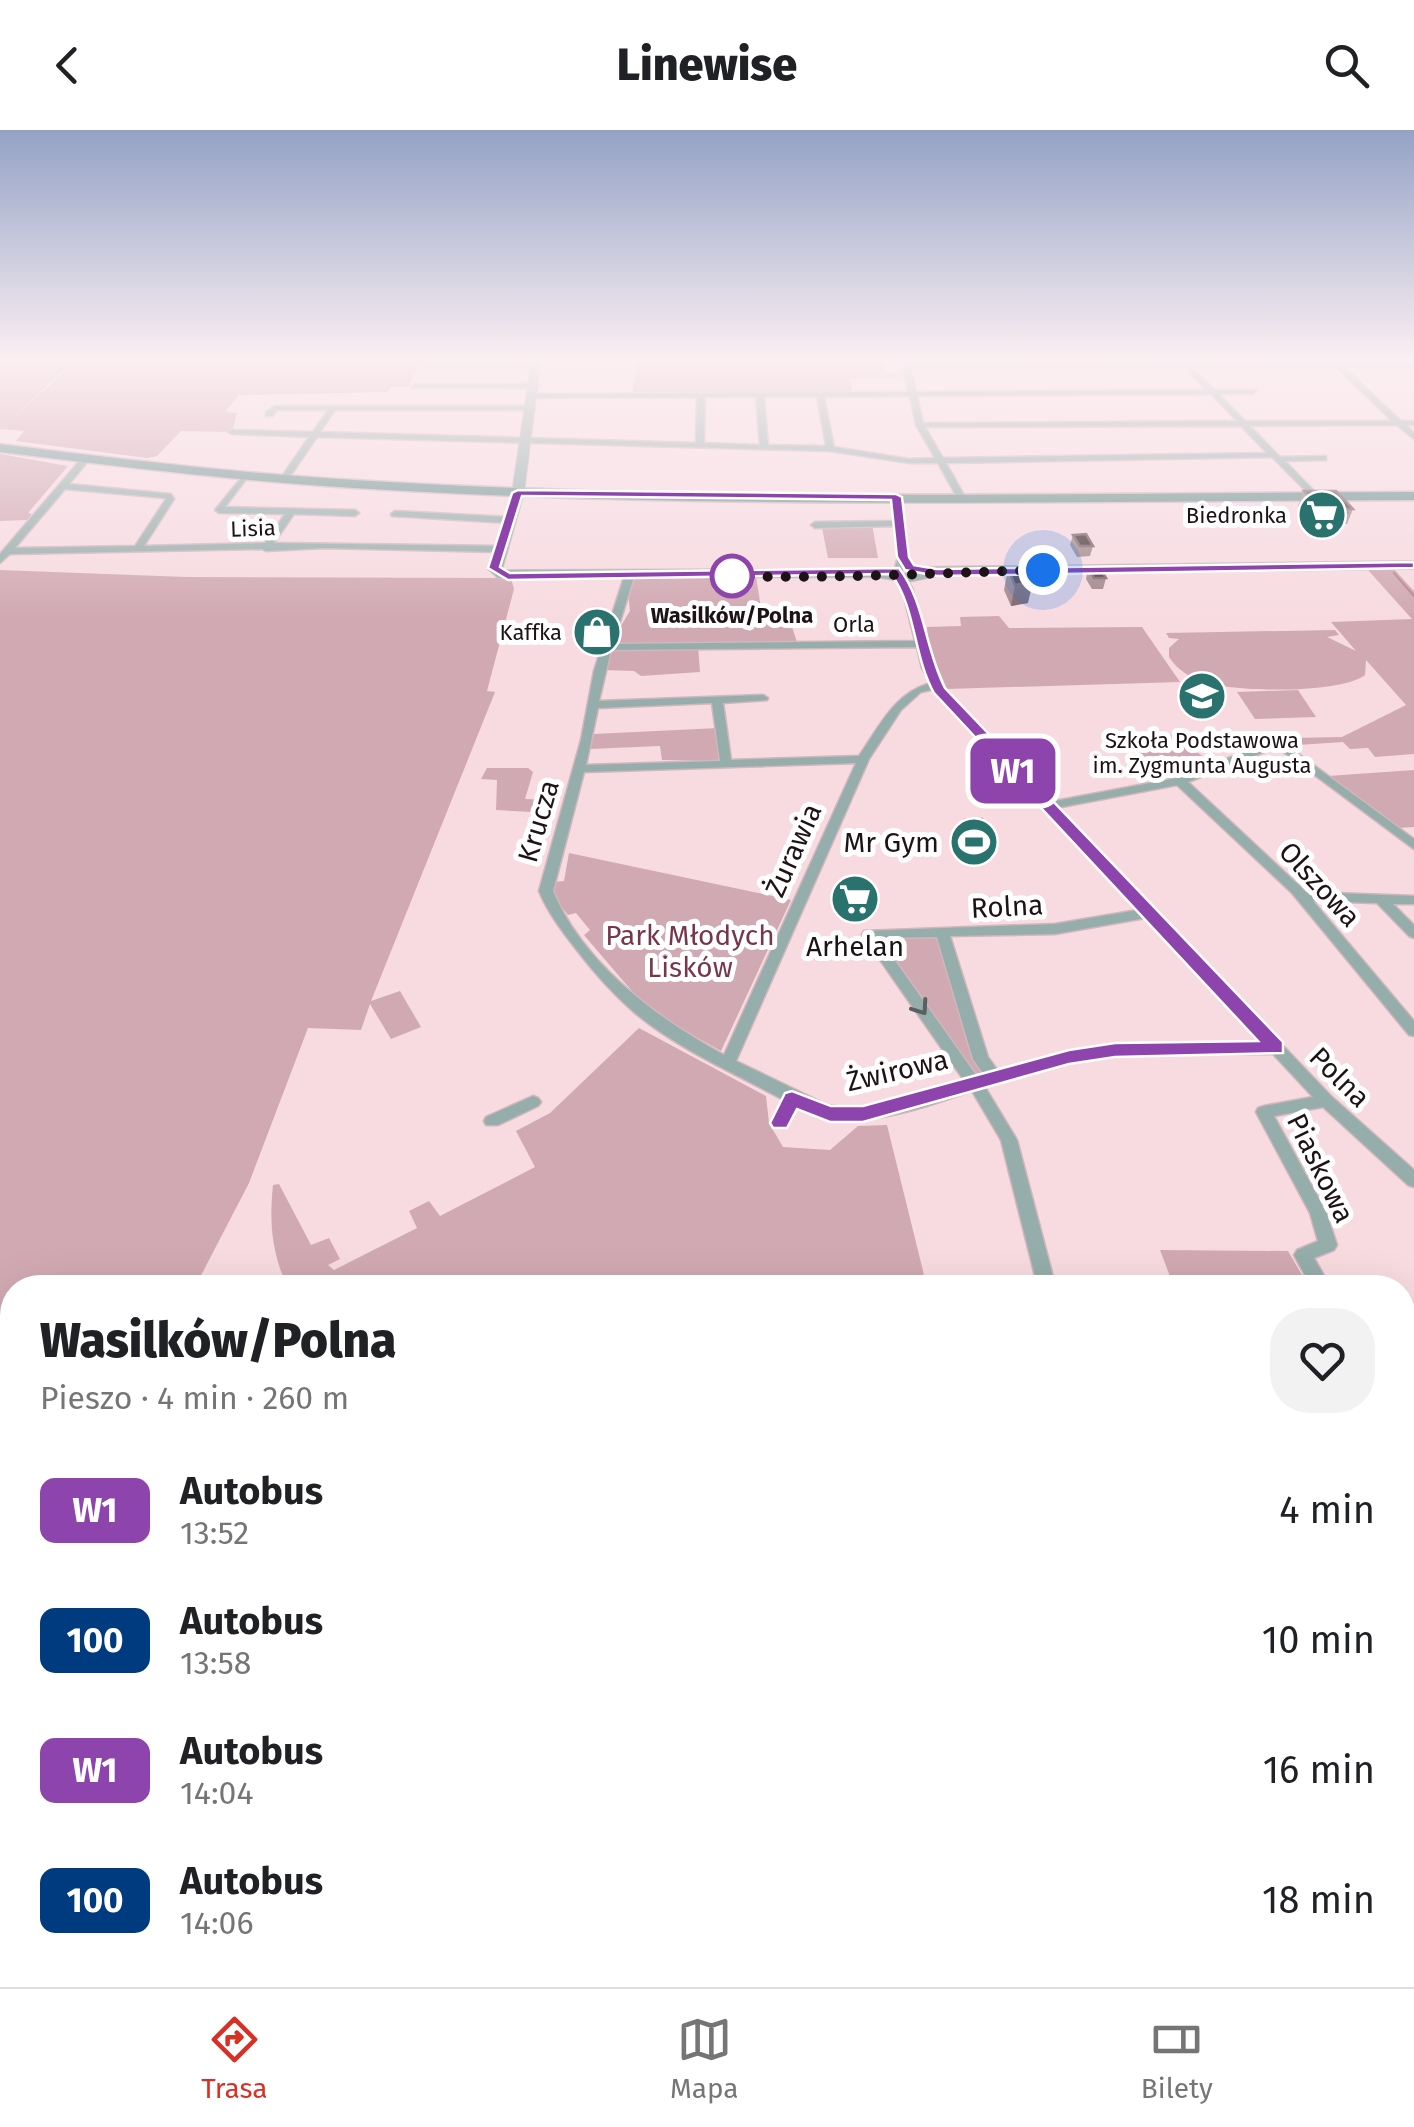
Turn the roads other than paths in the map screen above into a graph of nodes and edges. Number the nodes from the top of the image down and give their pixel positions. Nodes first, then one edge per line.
1 (310, 444) edge
2 (526, 444) edge
3 (690, 444) edge
4 (700, 444) joint
5 (829, 444) edge
6 (930, 444) edge
7 (1264, 444) edge
8 (764, 446) joint
9 (0, 448) edge
10 (830, 449) junction
11 (1277, 457) junction
12 (1323, 458) dead end
13 (85, 460) junction
14 (940, 461) junction
15 (246, 474) junction
16 (286, 476) junction
17 (62, 486) junction
18 (518, 493) junction
19 (1314, 496) junction
20 (1414, 496) edge
21 (896, 497) junction
22 (961, 497) junction
23 (291, 511) junction
24 (355, 513) dead end
25 (395, 514) dead end
26 (508, 520) junction
27 (900, 523) junction
28 (815, 525) dead end
29 (266, 548) junction
30 (500, 549) junction
31 (137, 550) junction
32 (4, 556) edge
33 (1414, 565) edge
34 (905, 573) junction
35 (628, 577) junction
36 (921, 644) junction
37 (608, 646) junction
38 (936, 685) junction
39 (763, 698) dead end
40 (717, 700) junction
41 (594, 704) junction
42 (863, 759) junction
43 (726, 764) junction
44 (579, 769) junction
45 (1180, 780) junction
46 (1047, 806) junction
47 (1414, 845) edge
48 (1302, 896) junction
49 (1382, 899) junction
50 (1414, 900) edge
51 (1146, 913) junction
52 (1414, 933) edge
53 (943, 935) junction
54 (1414, 1031) edge
55 (1276, 1048) junction
56 (729, 1060) junction
57 (993, 1076) junction
58 (973, 1082) junction
59 (1326, 1100) junction
60 (533, 1102) dead end
61 (492, 1121) dead end
62 (1414, 1180) edge
63 (1045, 1275) edge
64 (1315, 1275) edge

1 - 16 street
2 - 18 street
3 - 4 street
4 - 8 street
5 - 10 street
6 - 14 street
7 - 11 street
8 - 10 street
9 - 13 main road
10 - 14 street
11 - 12 street
11 - 14 street
11 - 19 street
13 - 15 main road
13 - 17 street
14 - 22 street
15 - 16 main road
15 - 23 street
16 - 18 main road
17 - 31 street
17 - 32 street
18 - 21 main road
18 - 26 street
19 - 20 main road
19 - 22 main road
21 - 22 main road
21 - 27 street, Polna
23 - 24 street
23 - 29 street
25 - 26 street
26 - 30 street
27 - 28 street
27 - 34 street, Polna
29 - 30 street, Lisia
29 - 31 street, Lisia
30 - 35 street
31 - 32 street, Lisia
33 - 34 street
34 - 35 street
34 - 36 street, Polna
35 - 37 street, Krucza
36 - 37 street, Orla
36 - 38 street, Polna
37 - 41 street, Krucza
38 - 42 street, Żurawia
38 - 46 street, Polna
39 - 40 street
40 - 41 street
40 - 43 street
41 - 44 street, Krucza
42 - 43 street
42 - 56 street, Żurawia
43 - 44 street
44 - 56 street, Krucza
45 - 46 street
45 - 47 street
45 - 48 street, Olszowa
46 - 51 street, Polna
48 - 49 street
48 - 54 street, Olszowa
49 - 50 street
49 - 52 street
51 - 53 street, Rolna
51 - 55 street, Polna
53 - 57 street
53 -> 58 street, Rolna
55 - 57 street, Żwirowa
55 - 59 street, Polna
56 - 58 street, Żwirowa
57 - 58 street, Żwirowa
58 - 63 street, Żwirowa
59 - 62 street, Polna
59 - 64 street, Piaskowa
60 - 61 street

